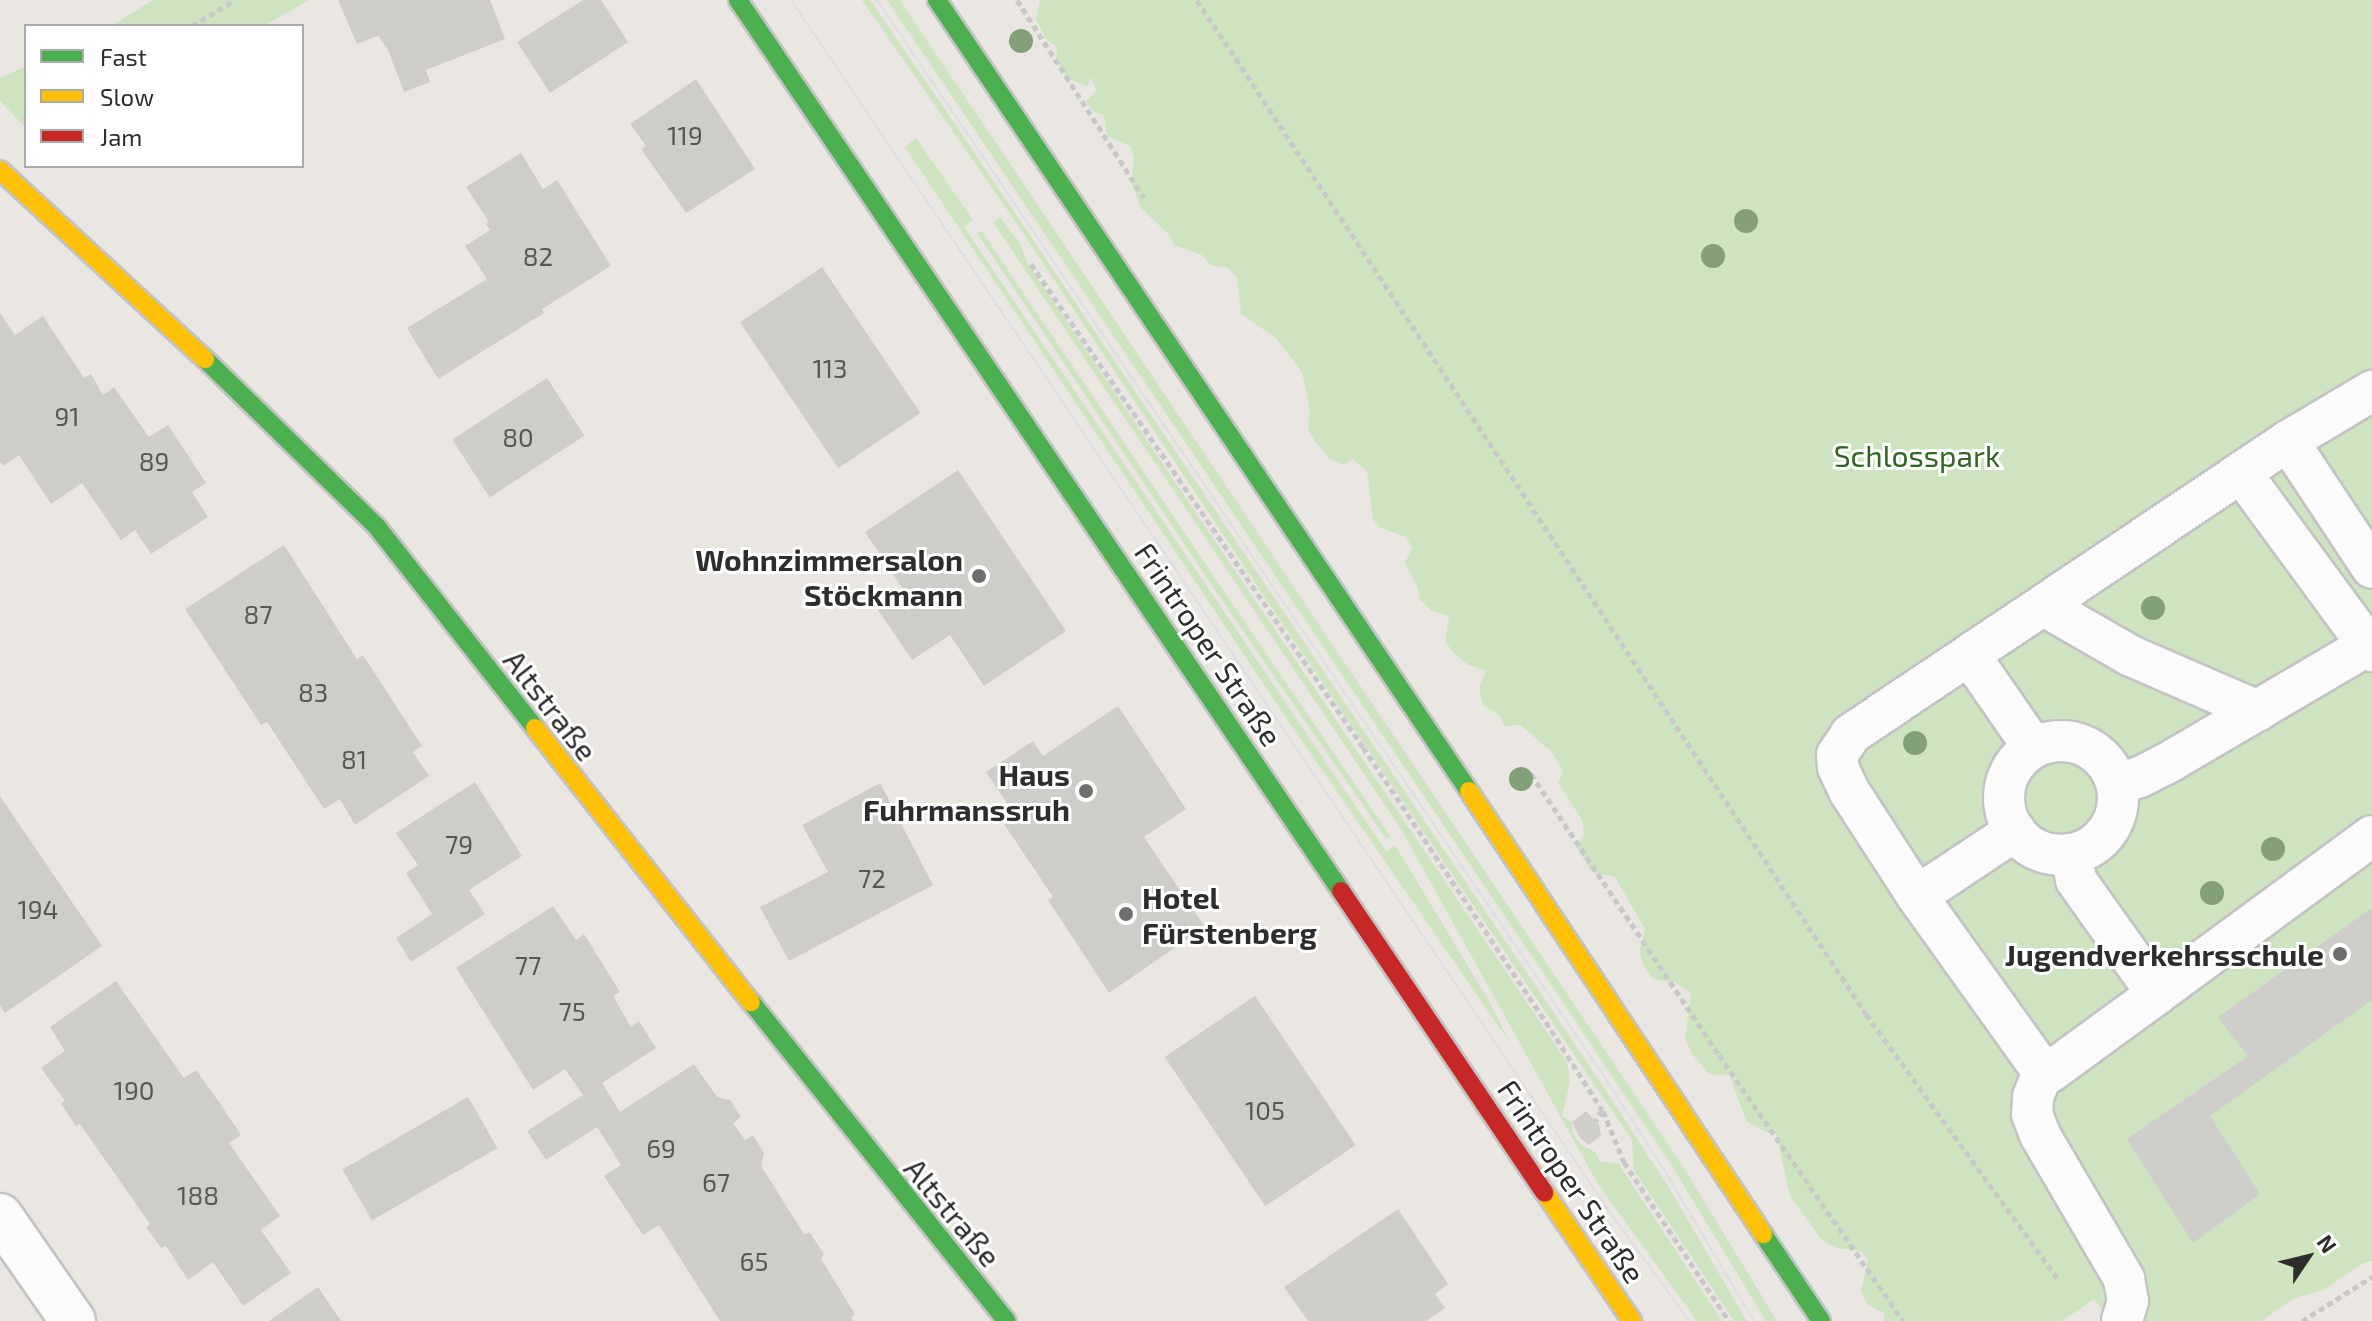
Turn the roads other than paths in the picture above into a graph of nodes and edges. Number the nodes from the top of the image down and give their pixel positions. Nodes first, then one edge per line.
1 (738, 0) edge
2 (937, 0) edge
3 (0, 170) edge
4 (2372, 391) edge
5 (2288, 441) junction
6 (2242, 474) junction
7 (2372, 568) edge
8 (2044, 606) junction
9 (2371, 647) edge
10 (1970, 656) junction
11 (2258, 711) junction
12 (2033, 747) junction
13 (2115, 779) junction
14 (2015, 831) junction
15 (2372, 836) edge
16 (2071, 854) junction
17 (1917, 896) junction
18 (2157, 994) junction
19 (2043, 1072) junction
20 (0, 1216) edge
21 (73, 1321) edge
22 (1007, 1321) edge
23 (1632, 1321) edge
24 (1821, 1321) edge
25 (2122, 1321) edge

1 - 23 main road, Frintroper Straße
2 - 24 main road
3 - 22 main road, Altstraße
4 - 5 lane
5 - 6 lane
5 - 7 lane
6 - 8 lane
6 - 9 lane
8 - 10 lane
8 - 11 lane
9 - 11 lane
10 - 12 lane
10 - 17 lane
11 - 13 lane
12 - 13 lane
12 - 14 lane
13 - 16 lane
14 - 16 lane
14 - 17 lane
15 - 18 lane
16 - 18 lane
17 - 19 lane
18 - 19 lane
19 - 25 lane
20 - 21 street

